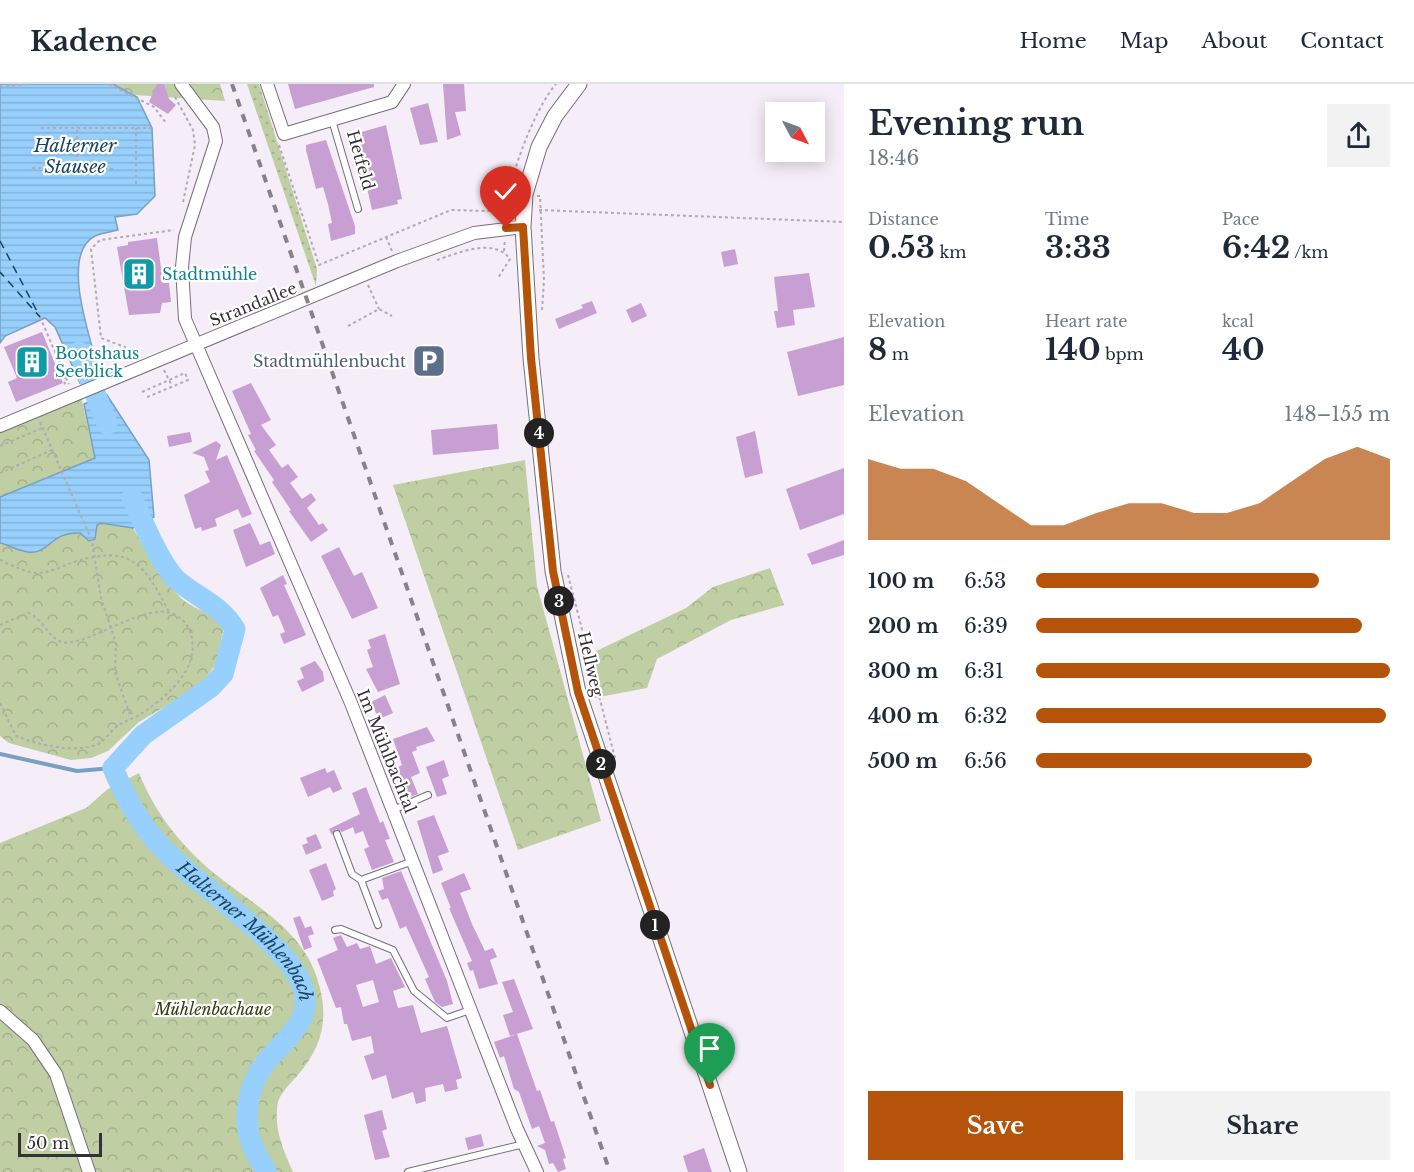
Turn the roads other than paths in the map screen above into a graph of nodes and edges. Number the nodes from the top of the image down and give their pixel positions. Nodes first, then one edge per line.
1 (267, 84) edge
2 (404, 84) edge
3 (571, 87) edge
4 (177, 89) edge
5 (332, 119) junction
6 (358, 209) dead end
7 (523, 227) junction
8 (195, 345) junction
9 (0, 426) edge
10 (428, 795) dead end
11 (392, 810) junction
12 (337, 834) dead end
13 (413, 861) junction
14 (361, 880) junction
15 (378, 925) dead end
16 (335, 930) dead end
17 (471, 1010) junction
18 (0, 1011) edge
19 (524, 1144) junction
20 (89, 1172) edge
21 (408, 1172) edge
22 (537, 1172) edge
23 (739, 1172) edge

1 - 5 street, Hetfeld
2 - 5 street, Hetfeld
3 - 7 street, Hellweg
4 - 8 street, Im Mühlbachtal
5 - 6 lane, Hetfeld
7 - 8 street, Strandallee
7 - 23 street, Hellweg
8 - 9 street, Strandallee
8 - 11 street, Im Mühlbachtal
10 - 11 lane
11 - 13 street, Im Mühlbachtal
12 - 14 lane
13 - 14 lane
13 - 17 street, Im Mühlbachtal
14 - 15 lane
16 - 17 lane
17 - 19 street, Im Mühlbachtal
18 - 20 street
19 - 21 lane
19 - 22 street, Im Mühlbachtal

